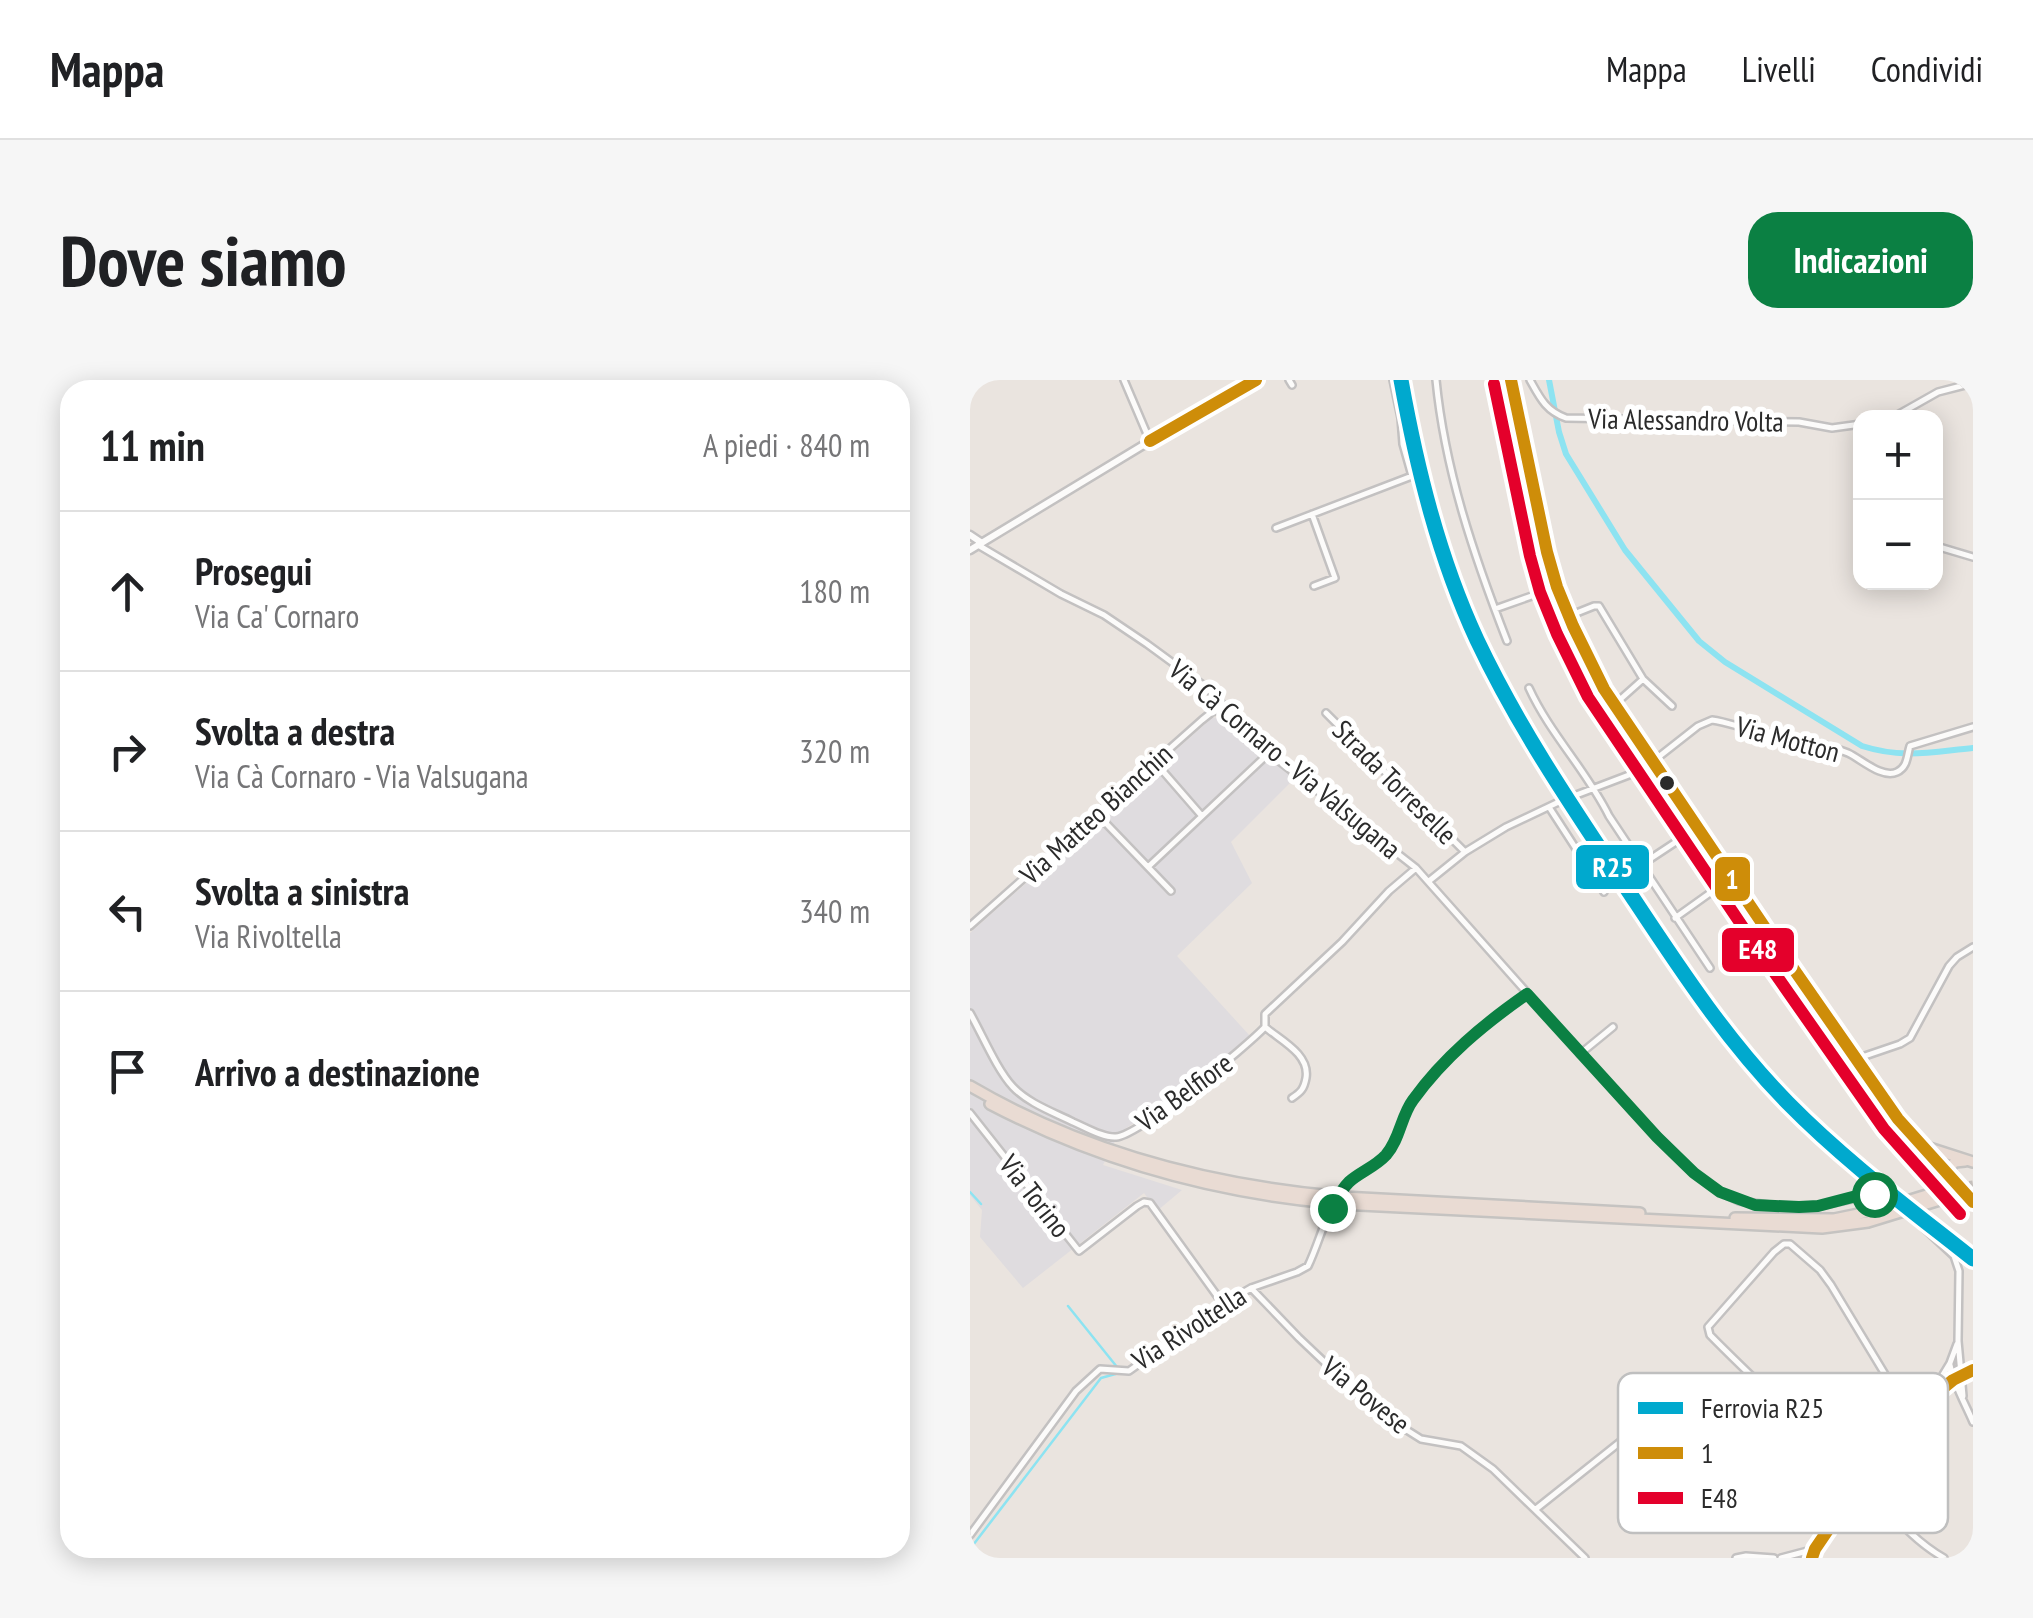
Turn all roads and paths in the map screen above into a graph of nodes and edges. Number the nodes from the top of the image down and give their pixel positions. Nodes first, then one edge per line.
1 (1124, 380) edge
2 (1256, 380) edge
3 (1393, 380) edge
4 (1436, 380) edge
5 (1511, 380) edge
6 (1530, 380) edge
7 (1973, 383) edge
8 (1906, 410) edge
9 (1853, 425) edge
10 (1150, 440) junction
11 (1312, 514) junction
12 (1276, 528) dead end
13 (970, 535) edge
14 (975, 545) edge
15 (1943, 548) edge
16 (1973, 557) edge
17 (1314, 586) dead end
18 (1557, 587) junction
19 (1495, 608) junction
20 (1568, 616) junction
21 (1508, 641) dead end
22 (1642, 679) junction
23 (1529, 688) dead end
24 (1614, 705) junction
25 (1672, 706) dead end
26 (1225, 709) junction
27 (1326, 713) dead end
28 (1973, 727) edge
29 (1269, 753) junction
30 (1155, 762) junction
31 (1652, 762) junction
32 (1596, 789) junction
33 (1549, 807) junction
34 (1096, 814) junction
35 (1200, 815) junction
36 (1696, 828) junction
37 (1464, 852) junction
38 (1641, 865) junction
39 (1148, 867) junction
40 (1416, 868) junction
41 (1731, 878) junction
42 (1429, 881) junction
43 (1171, 891) dead end
44 (1604, 892) dead end
45 (1676, 918) junction
46 (970, 926) edge
47 (1973, 948) edge
48 (1710, 968) dead end
49 (1527, 994) junction
50 (970, 1013) edge
51 (1265, 1026) junction
52 (1613, 1027) dead end
53 (1580, 1054) junction
54 (1856, 1059) junction
55 (970, 1089) edge
56 (1292, 1098) dead end
57 (971, 1116) edge
58 (1920, 1146) junction
59 (1970, 1161) edge
60 (1945, 1172) junction
61 (1944, 1194) tunnel mouth
62 (1973, 1202) edge
63 (1250, 1288) junction
64 (1223, 1304) junction
65 (1958, 1341) junction
66 (1950, 1363) junction
67 (1973, 1370) edge
68 (1747, 1373) edge
69 (1884, 1373) edge
70 (1944, 1373) edge
71 (1962, 1375) junction
72 (1953, 1380) junction
73 (1948, 1384) edge
74 (1963, 1396) junction
75 (1973, 1422) edge
76 (1618, 1444) edge
77 (1536, 1509) junction
78 (1825, 1533) edge
79 (1911, 1533) edge
80 (970, 1535) edge
81 (1814, 1549) junction
82 (1585, 1558) edge
83 (1736, 1558) edge
84 (1778, 1558) edge
85 (1812, 1558) edge
86 (1944, 1558) edge

1 - 10 street
2 - 10 main road
3 - 11 street
4 - 19 street
5 - 18 main road
6 - 9 street, Via Alessandro Volta
7 - 8 street
10 - 14 main road
11 - 12 street
11 - 17 street
13 - 14 main road
14 - 26 street, Via Cà Cornaro - Via Valsugana
15 - 16 street
18 - 19 street
18 - 20 main road
19 - 21 street
20 - 22 street
20 - 24 main road
22 - 24 street
22 - 25 street
23 - 32 street
24 - 31 main road
26 - 29 street, Via Cà Cornaro - Via Valsugana
26 - 30 street, Via Matteo Bianchin
27 - 37 street, Strada Torreselle
28 - 31 street, Via Motton
29 - 35 street
29 - 40 street, Via Cà Cornaro - Via Valsugana
30 - 34 street, Via Matteo Bianchin
30 - 35 street
31 - 32 street, Strada Torreselle
31 - 36 main road
32 - 33 street, Strada Torreselle
32 - 38 street
33 - 37 street, Strada Torreselle
33 - 44 street
34 - 39 street
34 - 46 street, Via Matteo Bianchin
35 - 39 street
36 - 38 street
36 - 41 main road
37 - 42 street, Strada Torreselle
38 - 45 street
39 - 43 street
40 - 42 street, Via Cà Cornaro - Via Valsugana
40 - 51 street
41 - 45 street
41 - 54 main road
42 - 49 street, Via Cà Cornaro - Via Valsugana
45 - 48 street
47 - 54 street
49 - 53 street, Via Cà Cornaro - Via Valsugana
49 - 63 street, Via Rivoltella
50 - 51 street, Via Belfiore
51 - 56 street
52 - 53 street
53 - 65 street, Via Cà Cornaro - Via Valsugana, bridge
54 - 58 main road
55 - 61 highway
57 - 64 street, Via Torino
58 - 59 highway
58 - 60 main road
59 - 60 highway
60 - 62 main road
63 - 64 street, Via Rivoltella
63 - 77 street, Via Povese
64 - 80 street, Via Rivoltella
65 - 66 street
65 - 71 street
66 - 70 street
66 - 72 street
67 - 71 main road
68 - 69 street
71 - 72 main road
71 - 74 street
72 - 73 main road
72 - 74 street
74 - 75 street
76 - 77 street
77 - 82 street, Via Povese
78 - 81 main road
79 - 86 street
81 - 84 street
81 - 85 main road
83 - 84 street

